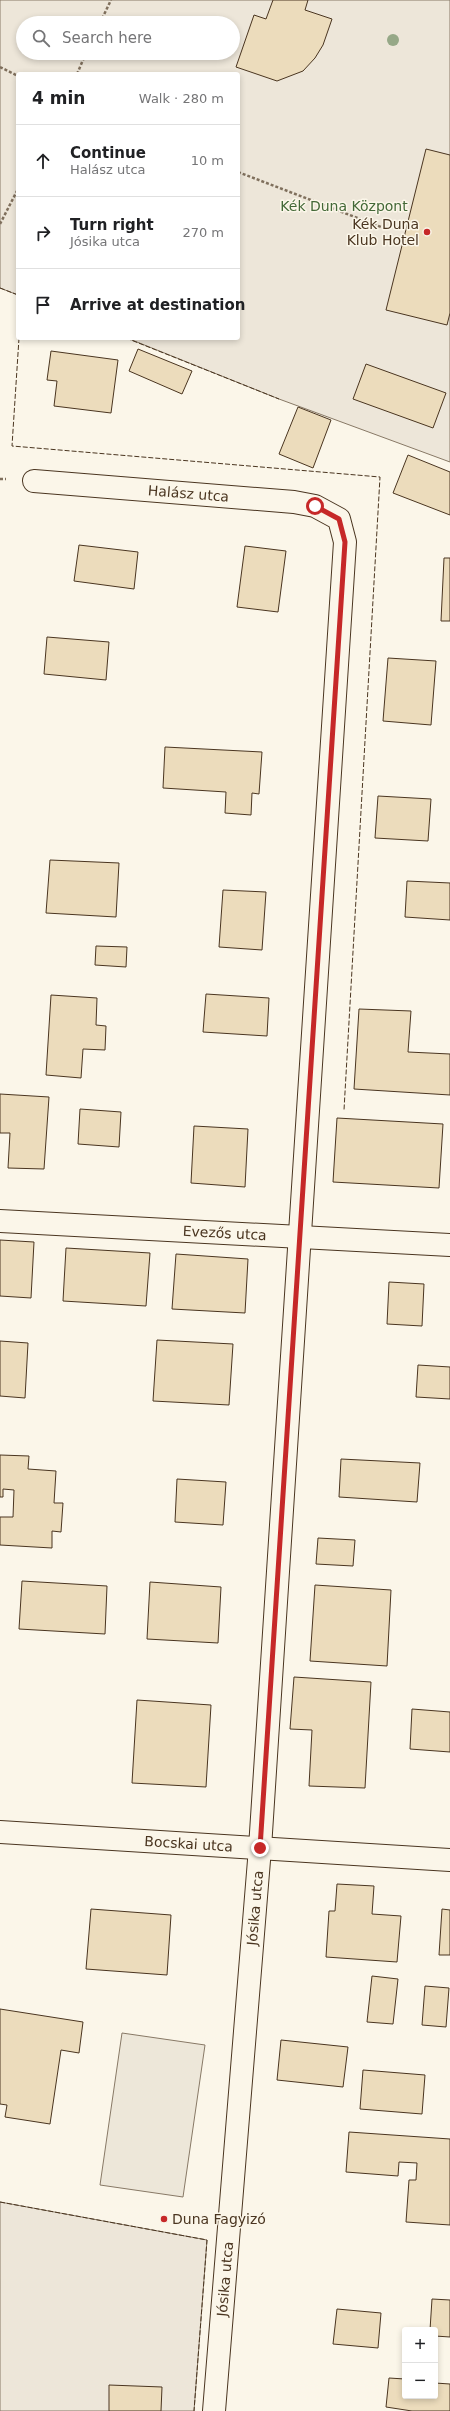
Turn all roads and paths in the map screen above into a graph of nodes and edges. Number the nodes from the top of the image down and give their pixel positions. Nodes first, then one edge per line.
1 (111, 0) edge
2 (103, 16) edge
3 (83, 60) edge
4 (0, 67) edge
5 (78, 72) edge
6 (16, 75) edge
7 (240, 173) edge
8 (16, 194) edge
9 (0, 224) edge
10 (381, 227) dead end
11 (34, 481) dead end
12 (339, 519) joint
13 (0, 1221) edge
14 (298, 1237) junction
15 (450, 1245) edge
16 (0, 1832) edge
17 (260, 1848) junction
18 (450, 1860) edge
19 (214, 2411) edge

1 - 2 path
3 - 5 path
4 - 6 path
7 - 10 path
8 - 9 path
11 - 12 street, Halász utca
12 - 14 street, Jósika utca
13 - 14 street, Evezős utca
14 - 15 street, Evezős utca
14 - 17 street, Jósika utca
16 - 17 street, Bocskai utca
17 - 18 street, Bocskai utca
17 - 19 street, Jósika utca

